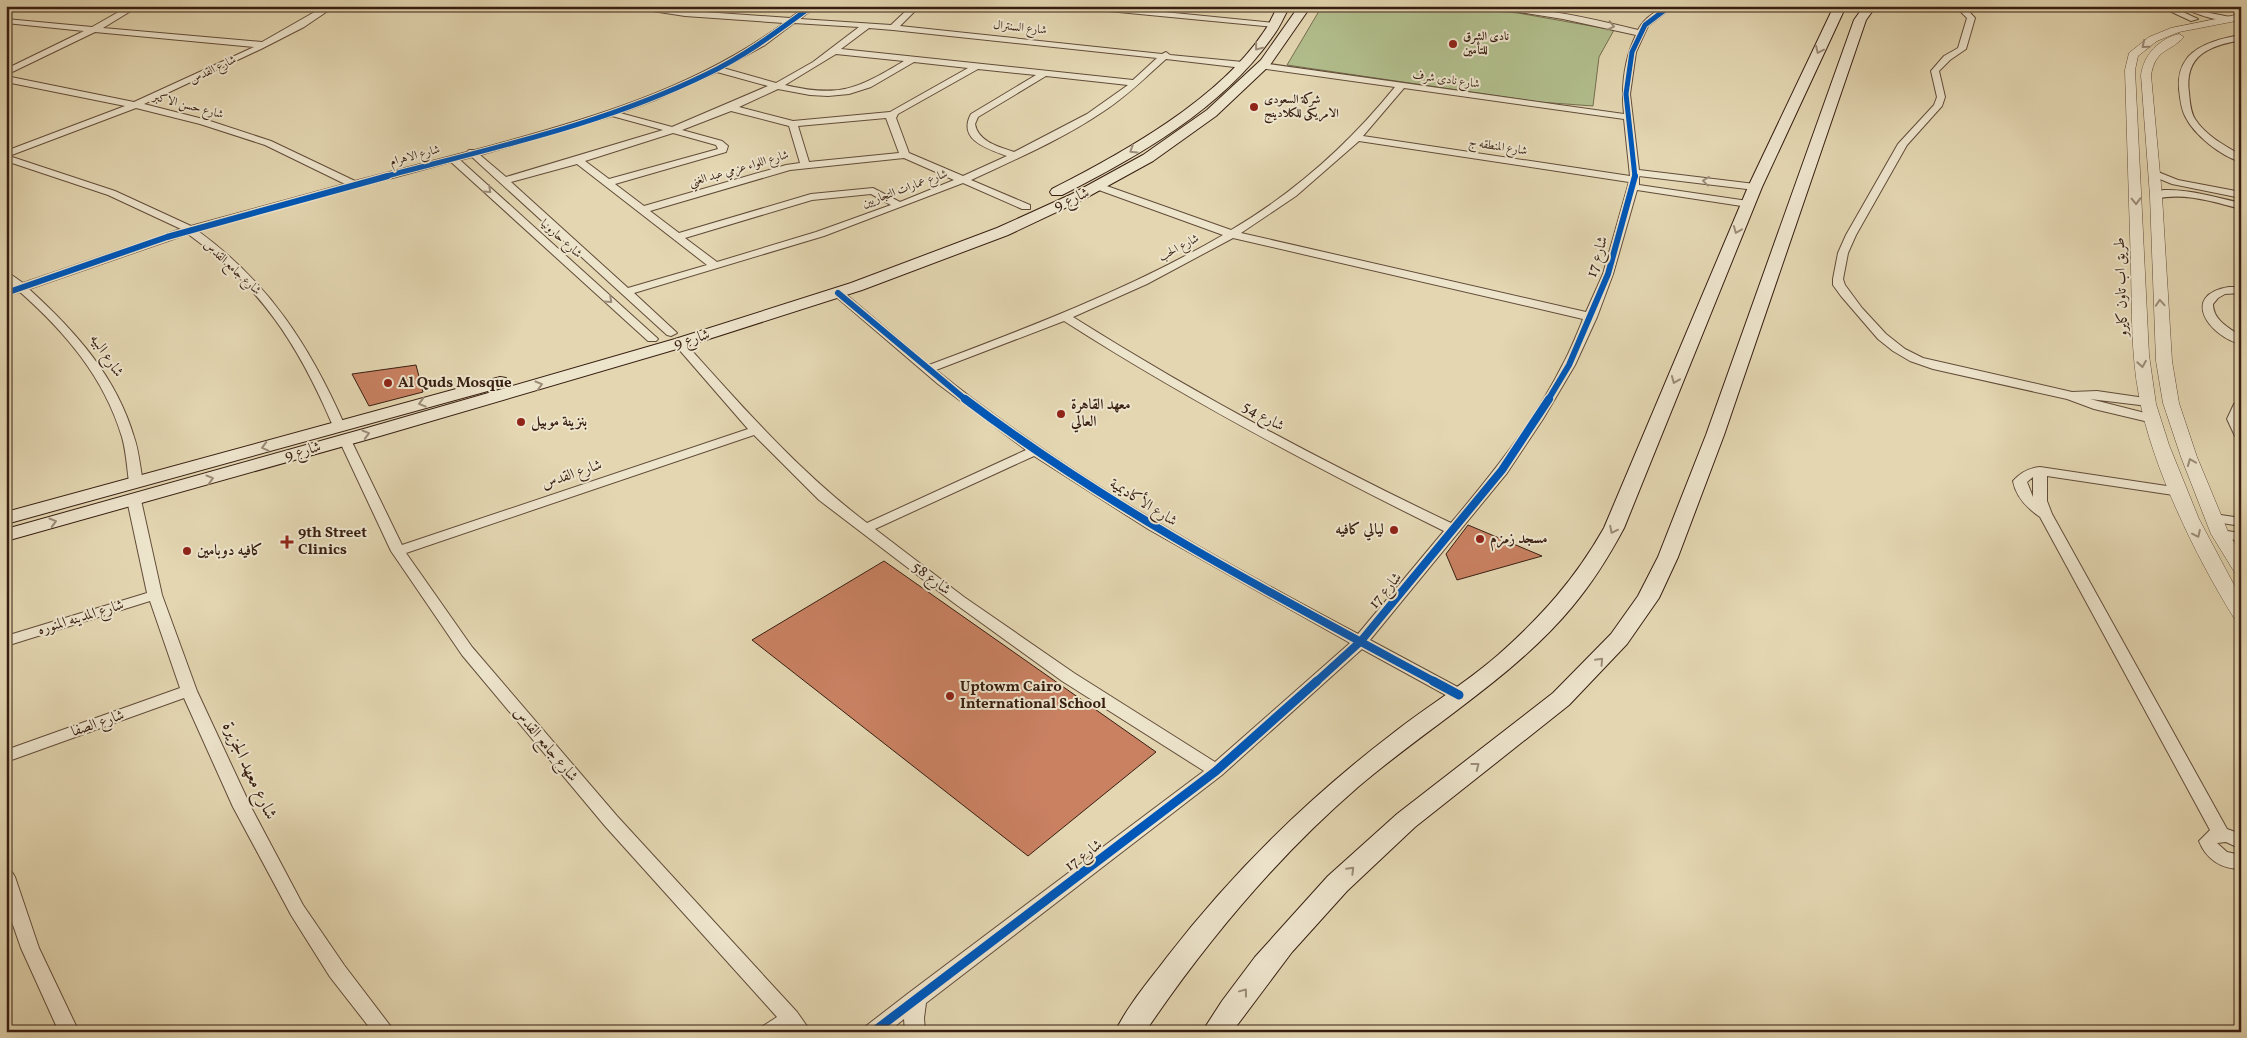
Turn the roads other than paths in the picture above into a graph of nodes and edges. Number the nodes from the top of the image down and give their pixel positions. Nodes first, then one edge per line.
1 (12, 6) edge
2 (135, 6) edge
3 (331, 6) edge
4 (624, 6) edge
5 (812, 6) edge
6 (916, 6) edge
7 (1077, 6) edge
8 (1305, 6) edge
9 (1485, 6) edge
10 (1588, 6) edge
11 (1670, 6) edge
12 (1840, 6) edge
13 (1870, 6) edge
14 (1960, 6) edge
15 (2163, 6) edge
16 (2185, 6) edge
17 (1573, 7) edge
18 (1511, 8) junction
19 (6, 9) edge
20 (1278, 17) edge
21 (1578, 18) junction
22 (2238, 20) edge
23 (6, 21) edge
24 (794, 21) junction
25 (2203, 23) junction
26 (1295, 24) junction
27 (867, 25) junction
28 (96, 28) junction
29 (893, 28) junction
30 (1639, 33) junction
31 (2241, 37) edge
32 (264, 45) junction
33 (834, 52) junction
34 (1166, 55) junction
35 (912, 60) junction
36 (1243, 65) junction
37 (977, 66) junction
38 (1262, 66) junction
39 (718, 70) junction
40 (2130, 70) junction
41 (6, 72) edge
42 (1045, 74) junction
43 (6, 79) edge
44 (1135, 83) junction
45 (778, 85) junction
46 (1401, 86) junction
47 (2148, 95) junction
48 (136, 105) junction
49 (730, 108) junction
50 (2130, 109) junction
51 (611, 113) junction
52 (891, 115) junction
53 (1627, 117) junction
54 (794, 124) junction
55 (674, 130) junction
56 (2151, 136) junction
57 (1357, 138) junction
58 (472, 152) junction
59 (6, 154) edge
60 (905, 155) junction
61 (1015, 156) junction
62 (6, 158) edge
63 (452, 158) junction
64 (2241, 159) edge
65 (579, 161) junction
66 (804, 165) junction
67 (1634, 180) junction
68 (504, 181) junction
69 (963, 181) junction
70 (607, 183) junction
71 (354, 184) junction
72 (2155, 185) junction
73 (1100, 187) junction
74 (2184, 190) junction
75 (2241, 195) edge
76 (1751, 196) junction
77 (2241, 201) edge
78 (899, 206) junction
79 (2241, 206) edge
80 (1026, 207) junction
81 (642, 210) junction
82 (189, 230) junction
83 (1231, 234) junction
84 (677, 237) junction
85 (715, 266) junction
86 (6, 274) edge
87 (22, 287) junction
88 (2241, 290) edge
89 (626, 292) junction
90 (6, 293) edge
91 (838, 293) junction
92 (1064, 316) junction
93 (1591, 317) junction
94 (652, 339) junction
95 (676, 339) junction
96 (2241, 341) edge
97 (928, 369) junction
98 (2070, 396) junction
99 (2148, 402) junction
100 (2238, 407) dead end
101 (2153, 419) junction
102 (756, 430) junction
103 (342, 433) junction
104 (2241, 436) edge
105 (1036, 450) junction
106 (2040, 471) junction
107 (136, 482) junction
108 (2180, 492) junction
109 (134, 500) junction
110 (2045, 514) junction
111 (6, 518) edge
112 (2241, 522) edge
113 (2217, 526) junction
114 (865, 529) junction
115 (1454, 530) junction
116 (6, 536) edge
117 (2241, 537) edge
118 (398, 550) junction
119 (2241, 569) edge
120 (155, 595) junction
121 (2241, 614) edge
122 (6, 641) edge
123 (1361, 642) junction
124 (190, 692) junction
125 (1459, 695) junction
126 (6, 756) edge
127 (1216, 771) junction
128 (2221, 834) junction
129 (2241, 842) edge
130 (2239, 865) edge
131 (6, 877) edge
132 (917, 998) junction
133 (795, 1025) edge
134 (69, 1032) edge
135 (385, 1032) edge
136 (770, 1032) edge
137 (873, 1032) edge
138 (915, 1032) edge
139 (1129, 1032) edge
140 (1216, 1032) edge

1 - 19 street
2 - 28 street
3 - 32 street, شارع القدس
4 - 24 street, شارع السنترال
5 - 24 street, شارع الاهرام
6 - 29 street
7 - 20 street
8 - 26 main road, شارع 9
9 - 18 street
10 - 17 street
11 - 30 street, شارع 17
12 -> 76 main road
140 -> 13 main road
14 - 98 street
15 - 25 street
16 - 22 street
17 - 18 street
17 - 21 street
18 - 21 street
20 - 26 main road
20 -> 36 main road, شارع 9
21 -> 30 street
22 - 25 street, طريق اب تاون كايرو
22 - 47 street
23 - 28 street
24 - 27 street, شارع السنترال
24 - 39 street, شارع الاهرام
25 -> 40 street, طريق اب تاون كايرو
26 - 38 main road, شارع 9
27 - 29 street, شارع السنترال
27 - 33 street
28 - 32 street
28 - 41 street
29 - 34 street, شارع السنترال
30 - 53 street, شارع 17
31 - 64 street
32 - 48 street, شارع القدس
33 - 35 street
33 - 45 street
34 - 36 street, شارع السنترال
34 - 44 street, شارع عمارات التجاريين
35 - 37 street
35 - 45 street
36 -> 80 main road, شارع 9
37 - 42 street
37 - 52 street
38 - 46 street, شارع نادى شرف
38 - 73 main road, شارع 9
39 - 45 street
39 - 51 street, شارع الاهرام
40 - 47 street
40 - 50 street, طريق اب تاون كايرو
42 - 44 street
42 - 61 street
43 - 48 street, شارع حسن الاكبر
44 - 61 street, شارع عمارات التجاريين
45 - 49 street
46 - 53 street, شارع نادى شرف
46 - 57 street, شارع الحب
47 - 56 street
48 - 59 street, شارع القدس
48 - 71 street, شارع حسن الاكبر
49 - 54 street
49 - 55 street
50 - 56 street
50 -> 99 street, طريق اب تاون كايرو
51 - 55 street
51 - 58 street, شارع الاهرام
52 - 54 street
52 - 60 street
53 - 67 street, شارع 17
54 - 66 street
55 - 65 street
55 - 70 street
56 - 72 street
57 - 67 street, شارع المنطقه ج
57 - 83 street, شارع الحب
58 - 63 street, شارع الاهرام
58 - 68 street, شارع حارونيا
60 - 66 street, شارع اللواء عزمي عبد الغني
60 - 69 street
61 - 69 street, شارع عمارات التجاريين
62 - 82 street, شارع جامع القدس
63 - 71 street, شارع الاهرام
63 -> 94 street, شارع حارونيا
65 - 68 street
65 - 70 street
66 - 81 street, شارع اللواء عزمي عبد الغني
67 - 76 street
76 -> 67 street
67 - 93 street, شارع 17
68 - 89 street, شارع حارونيا
69 - 78 street, شارع عمارات التجاريين
69 - 80 street
70 - 81 street
71 - 82 street, شارع الاهرام
72 - 74 street
72 - 74 street
113 -> 72 street
73 - 83 street
73 - 91 main road, شارع 9
74 - 75 street
74 - 77 street
74 - 79 street
76 -> 125 main road
78 - 84 street
78 - 85 street, شارع عمارات التجاريين
80 - 95 main road, شارع 9
81 - 84 street
82 - 87 street, شارع الاهرام
82 - 103 street, شارع جامع القدس
83 - 92 street, شارع الحب
83 - 93 street
84 - 85 street
85 - 89 street, شارع عمارات التجاريين
86 - 87 street, شارع البيه
87 - 90 street, شارع الاهرام
87 - 107 street, شارع البيه
88 - 96 street
89 - 95 street, شارع حارونيا
91 - 95 main road, شارع 9
91 - 97 street, شارع الأكاديمية
92 - 97 street, شارع الحب
92 - 115 street, شارع 54
93 - 115 street, شارع 17
94 - 95 main road, شارع 9
94 -> 103 main road, شارع 9
95 - 102 street, شارع 58
103 -> 95 main road, شارع 9
97 - 105 street, شارع الأكاديمية
98 - 99 street
98 - 101 street
99 - 101 street, طريق اب تاون كايرو
100 - 104 street
101 - 108 street, طريق اب تاون كايرو
102 - 114 street, شارع 58
102 - 118 street, شارع القدس
103 -> 107 main road, شارع 9
109 -> 103 main road, شارع 9
103 - 118 street, شارع جامع القدس
105 - 114 street
105 - 123 street, شارع الأكاديمية
106 - 108 street
106 - 110 street
106 - 110 street
107 - 111 main road, شارع 9
108 - 113 street
108 -> 121 street, طريق اب تاون كايرو
116 -> 109 main road, شارع 9
109 - 120 street, شارع معهد الجزيرة
110 - 128 street
112 - 113 street
113 - 117 street
113 - 119 street
114 - 127 street, شارع 58
115 - 123 street, شارع 17
118 - 133 street, شارع جامع القدس
120 - 122 street, شارع المدينه المنوره
120 - 124 street, شارع معهد الجزيرة
123 - 125 street, شارع الأكاديمية
123 - 127 street, شارع 17
124 - 126 street, شارع الصفا
124 - 135 street, شارع معهد الجزيرة
125 - 139 main road
127 - 132 street, شارع 17
128 - 129 street
128 - 130 street
131 - 134 street
132 - 137 street, شارع 17
132 - 138 street
133 - 136 street

